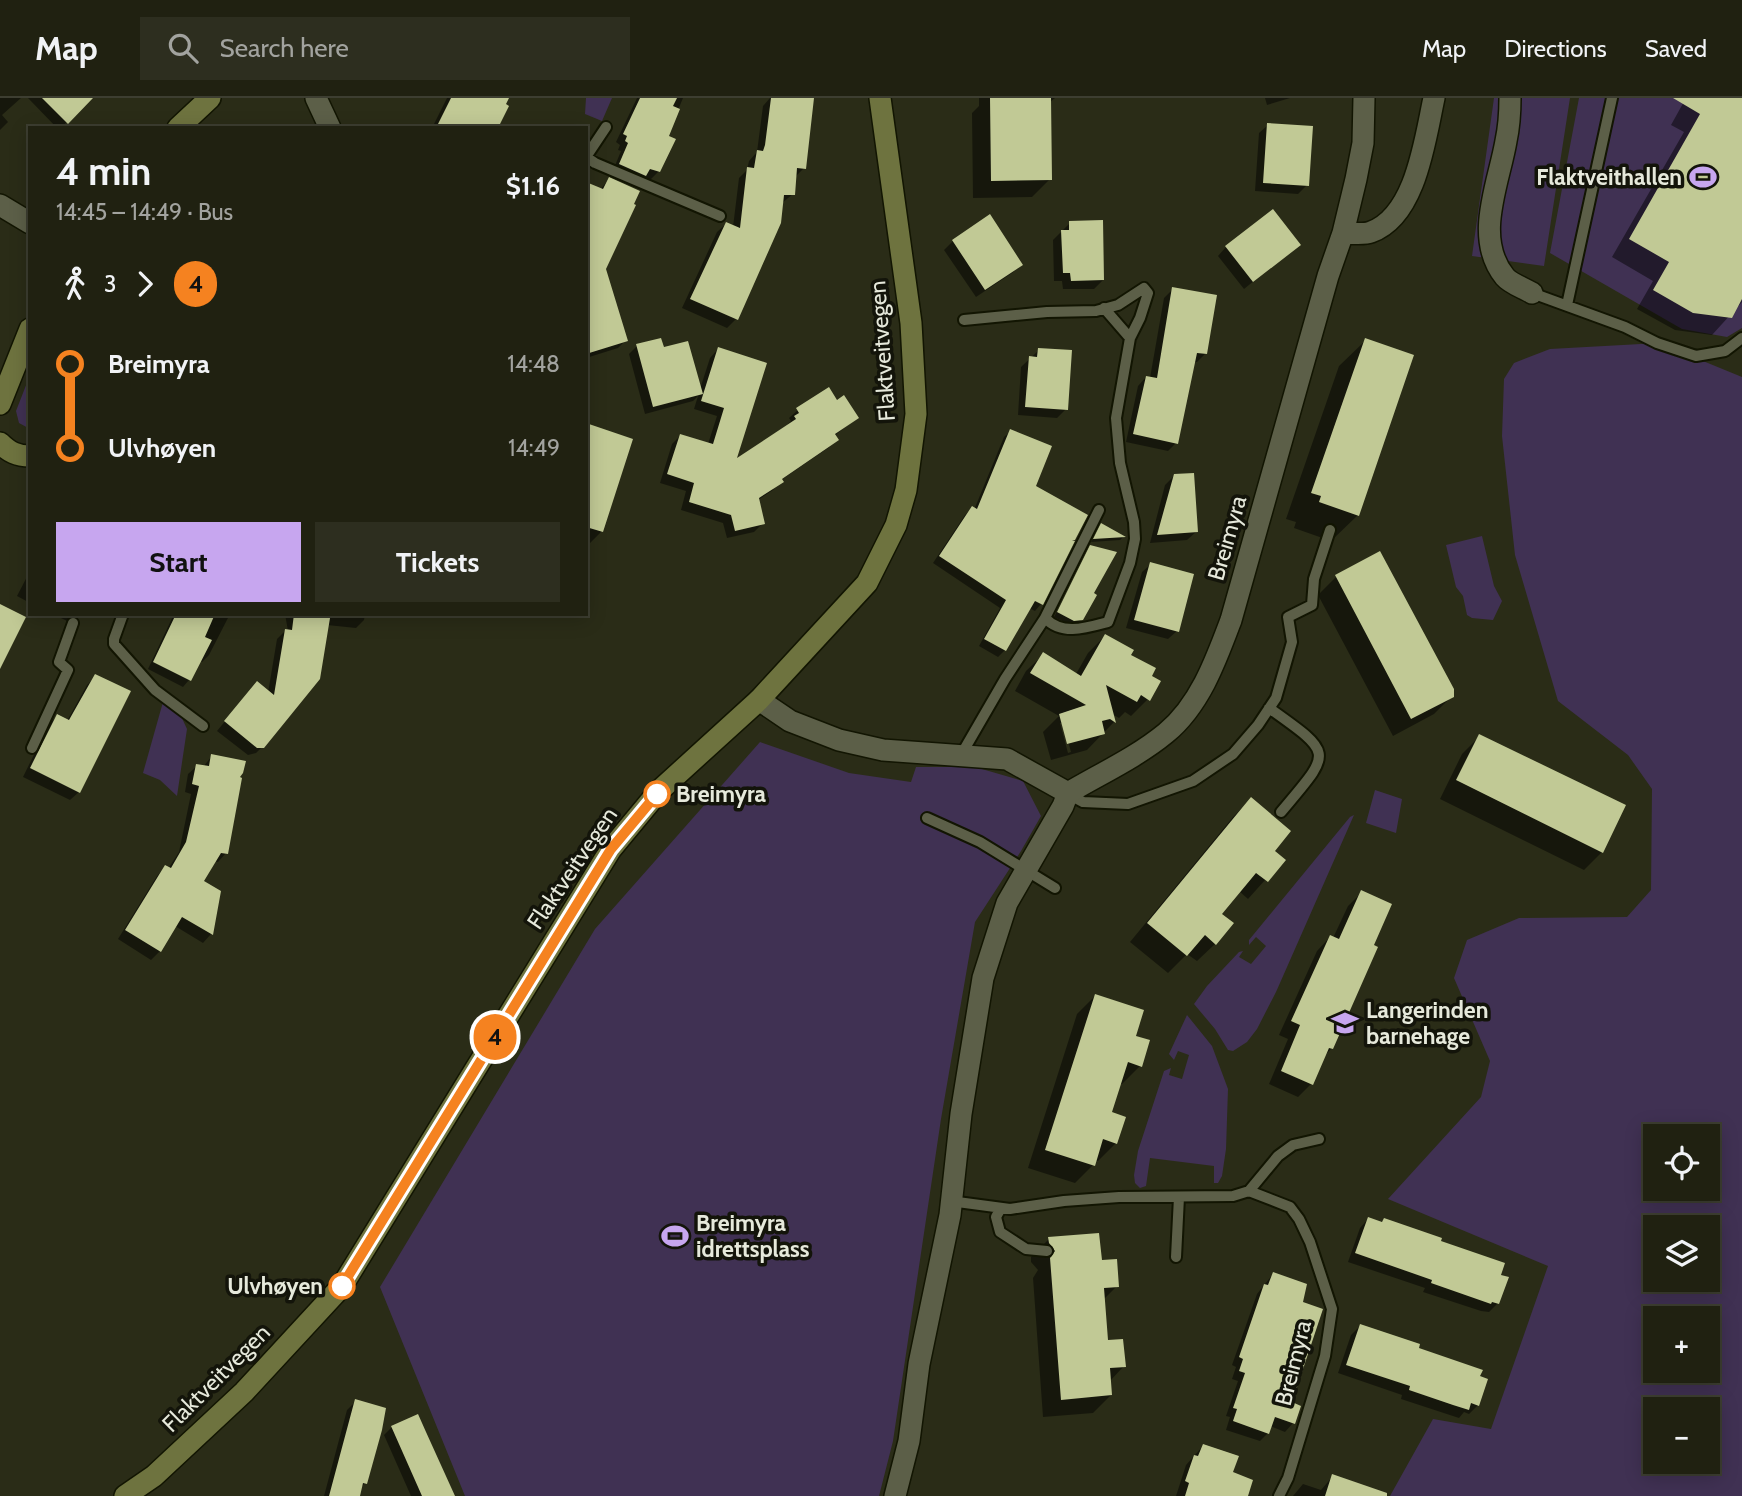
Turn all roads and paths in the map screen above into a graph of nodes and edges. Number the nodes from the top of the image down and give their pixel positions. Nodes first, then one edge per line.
1 (210, 98) edge
2 (880, 98) edge
3 (1363, 98) edge
4 (1434, 98) edge
5 (1510, 98) edge
6 (1612, 98) edge
7 (321, 99) edge
8 (180, 126) edge
9 (329, 126) edge
10 (606, 127) dead end
11 (588, 154) edge
12 (588, 158) edge
13 (0, 205) edge
14 (720, 216) dead end
15 (28, 222) edge
16 (1343, 233) junction
17 (1532, 293) joint
18 (1567, 305) junction
19 (1104, 308) junction
20 (964, 320) dead end
21 (28, 334) edge
22 (1130, 338) junction
23 (1742, 338) edge
24 (0, 404) edge
25 (0, 443) edge
26 (28, 456) edge
27 (1099, 510) dead end
28 (1329, 530) dead end
29 (122, 616) edge
30 (1045, 618) junction
31 (73, 623) dead end
32 (759, 700) junction
33 (1269, 708) junction
34 (203, 726) dead end
35 (32, 748) dead end
36 (961, 755) junction
37 (1068, 793) junction
38 (1281, 812) dead end
39 (927, 818) dead end
40 (1026, 869) junction
41 (1055, 888) dead end
42 (1319, 1139) dead end
43 (1249, 1191) junction
44 (1179, 1197) junction
45 (950, 1200) junction
46 (1001, 1208) junction
47 (1047, 1251) dead end
48 (1177, 1257) dead end
49 (125, 1496) edge
50 (895, 1496) edge
51 (1279, 1496) edge

1 - 8 main road
2 - 32 main road, Flaktveitvegen
3 - 16 street, Breimyra
4 - 16 street
5 - 17 street
6 - 18 lane
7 - 9 street
10 - 11 lane
12 - 14 lane
13 - 15 street
16 - 37 street, Breimyra
17 - 18 lane
18 - 23 lane
19 - 20 lane
19 - 22 lane
19 - 22 lane
21 - 24 main road
22 - 30 lane
25 - 26 main road
27 - 30 lane
28 - 33 lane
29 - 34 lane
30 - 36 lane
31 - 35 lane
32 - 36 street
32 - 49 main road, Flaktveitvegen
33 - 37 lane
33 - 38 lane
36 - 37 street
37 - 40 street
39 - 40 lane
40 - 41 lane
40 - 45 street
42 - 43 lane
43 - 44 lane
43 - 51 lane, Breimyra
44 - 46 lane
44 - 48 lane
45 - 46 lane
45 - 50 street
46 - 47 lane

